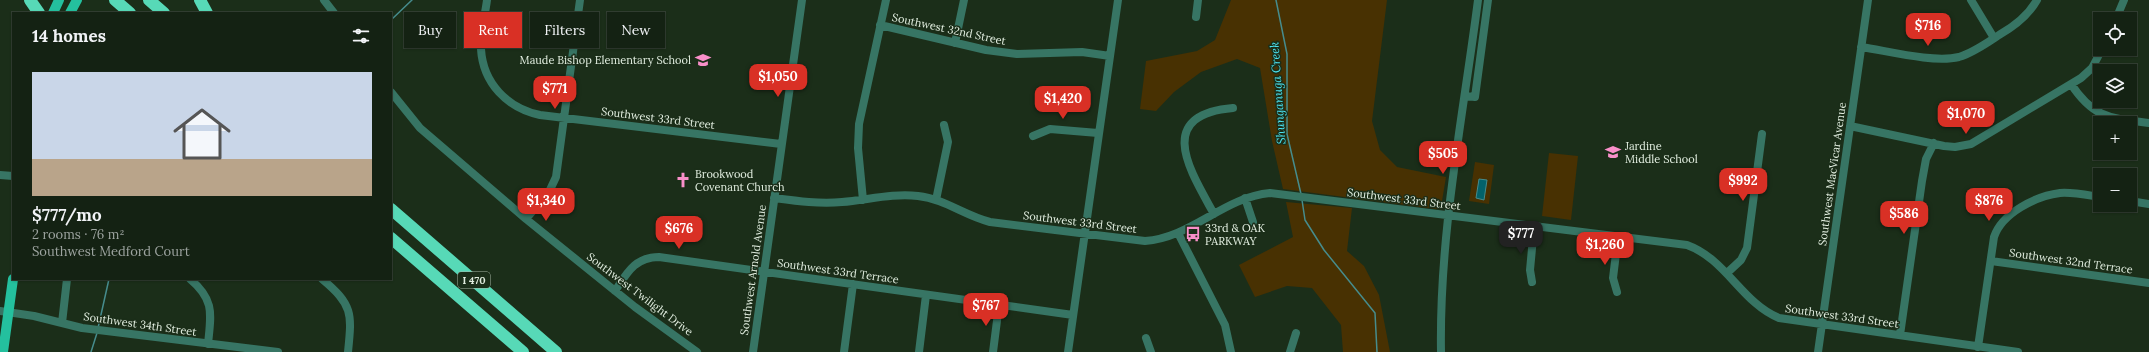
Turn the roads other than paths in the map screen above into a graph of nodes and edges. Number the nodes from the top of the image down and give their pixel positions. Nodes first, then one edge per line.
1 (30, 0) edge
2 (60, 0) edge
3 (77, 0) edge
4 (115, 0) edge
5 (149, 0) edge
6 (200, 0) edge
7 (324, 0) edge
8 (487, 0) edge
9 (580, 0) edge
10 (802, 0) edge
11 (886, 0) edge
12 (964, 0) edge
13 (1118, 0) edge
14 (1198, 0) edge
15 (1868, 0) edge
16 (1971, 0) edge
17 (2037, 0) edge
18 (2124, 0) edge
19 (1478, 1) edge
20 (1488, 2) edge
21 (38, 12) edge
22 (54, 12) edge
23 (71, 12) edge
24 (129, 12) edge
25 (163, 12) edge
26 (206, 12) edge
27 (333, 12) edge
28 (2119, 12) edge
29 (1196, 17) dead end
30 (880, 25) junction
31 (1994, 38) junction
32 (955, 43) junction
33 (1861, 47) junction
34 (1110, 56) junction
35 (2098, 56) edge
36 (2071, 84) junction
37 (392, 93) edge
38 (1465, 96) junction
39 (1233, 108) dead end
40 (564, 118) junction
41 (2149, 123) edge
42 (944, 125) dead end
43 (1850, 126) junction
44 (1098, 133) junction
45 (1762, 134) dead end
46 (1034, 136) dead end
47 (1934, 143) junction
48 (781, 144) junction
49 (0, 175) edge
50 (12, 176) edge
51 (2093, 196) edge
52 (774, 198) junction
53 (1245, 198) junction
54 (863, 200) junction
55 (936, 200) junction
56 (2137, 202) edge
57 (2149, 204) edge
58 (392, 210) edge
59 (1214, 214) junction
60 (1448, 216) junction
61 (526, 219) junction
62 (1253, 222) dead end
63 (1534, 227) junction
64 (1178, 233) junction
65 (1084, 234) junction
66 (1618, 237) junction
67 (392, 239) edge
68 (1991, 261) junction
69 (765, 271) junction
70 (1727, 273) junction
71 (13, 280) edge
72 (67, 280) edge
73 (191, 280) edge
74 (323, 280) edge
75 (1532, 282) dead end
76 (2149, 283) edge
77 (853, 284) junction
78 (615, 291) junction
79 (1617, 292) dead end
80 (926, 295) junction
81 (999, 305) junction
82 (4, 312) edge
83 (1073, 315) junction
84 (62, 323) junction
85 (1822, 324) junction
86 (1296, 333) dead end
87 (1900, 335) junction
88 (1146, 338) dead end
89 (208, 344) junction
90 (1978, 347) junction
91 (3, 352) edge
92 (278, 352) edge
93 (348, 352) edge
94 (523, 352) edge
95 (556, 352) edge
96 (697, 352) edge
97 (753, 352) edge
98 (844, 352) edge
99 (919, 352) edge
100 (993, 352) edge
101 (1068, 352) edge
102 (1151, 352) edge
103 (1231, 352) edge
104 (1290, 352) edge
105 (1442, 352) edge
106 (1818, 352) edge
107 (2018, 352) edge

1 - 21 highway
2 - 22 main road
3 - 23 main road
4 - 24 highway
5 - 25 highway
6 - 26 highway
7 - 27 street
8 - 40 street, Southwest 33rd Street
9 - 40 street
10 - 48 street, Southwest Arnold Avenue
11 - 30 street
12 - 32 street
13 - 34 street
14 - 29 street
15 - 33 street, Southwest MacVicar Avenue
16 - 31 street
17 - 31 street
18 - 28 street
19 - 20 street
19 - 38 street
20 - 38 street
30 - 32 street, Southwest 32nd Street
30 - 54 street
31 - 33 street
32 - 34 street, Southwest 32nd Street
33 - 43 street, Southwest MacVicar Avenue
34 - 44 street
35 - 36 street
36 - 41 street
36 - 47 street
37 - 61 street, Southwest Twilight Drive
38 - 60 street
39 - 59 street
40 - 48 street, Southwest 33rd Street
40 - 61 street
42 - 55 street
43 - 47 street
43 - 85 street, Southwest MacVicar Avenue
44 - 46 street
44 - 65 street
45 - 70 street
47 - 87 street
48 - 52 street, Southwest Arnold Avenue
49 - 50 street
51 - 68 street
52 - 54 street, Southwest 33rd Street
52 - 69 street, Southwest Arnold Avenue
53 - 59 street, Southwest 33rd Street
53 - 60 street, Southwest 33rd Street
53 - 62 street
54 - 55 street, Southwest 33rd Street
55 - 65 street, Southwest 33rd Street
56 - 57 street
58 - 95 highway, I 470
59 - 64 street, Southwest 33rd Street
60 - 63 street, Southwest 33rd Street
60 - 105 street
61 - 78 street, Southwest Twilight Drive
63 - 66 street, Southwest 33rd Street
63 - 75 street
64 - 65 street, Southwest 33rd Street
64 - 103 street
65 - 83 street
66 - 70 street, Southwest 33rd Street
66 - 79 street
67 - 94 highway, I 470
68 - 76 street, Southwest 32nd Terrace
68 - 90 street
69 - 77 street, Southwest 33rd Terrace
69 - 78 street, Southwest 33rd Terrace
69 - 97 street, Southwest Arnold Avenue
70 - 85 street, Southwest 33rd Street
71 - 82 main road
72 - 84 street
73 - 89 street
74 - 93 street
77 - 80 street, Southwest 33rd Terrace
77 - 98 street
78 - 96 street, Southwest Twilight Drive
80 - 81 street, Southwest 33rd Terrace
80 - 99 street
81 - 83 street, Southwest 33rd Terrace
81 - 100 street
82 - 84 street, Southwest 34th Street
82 - 91 main road
83 - 101 street
84 - 89 street, Southwest 34th Street
85 - 87 street, Southwest 33rd Street
85 - 106 street, Southwest MacVicar Avenue
86 - 104 street
87 - 90 street, Southwest 33rd Street
88 - 102 street
89 - 92 street, Southwest 34th Street
90 - 107 street, Southwest 33rd Street

